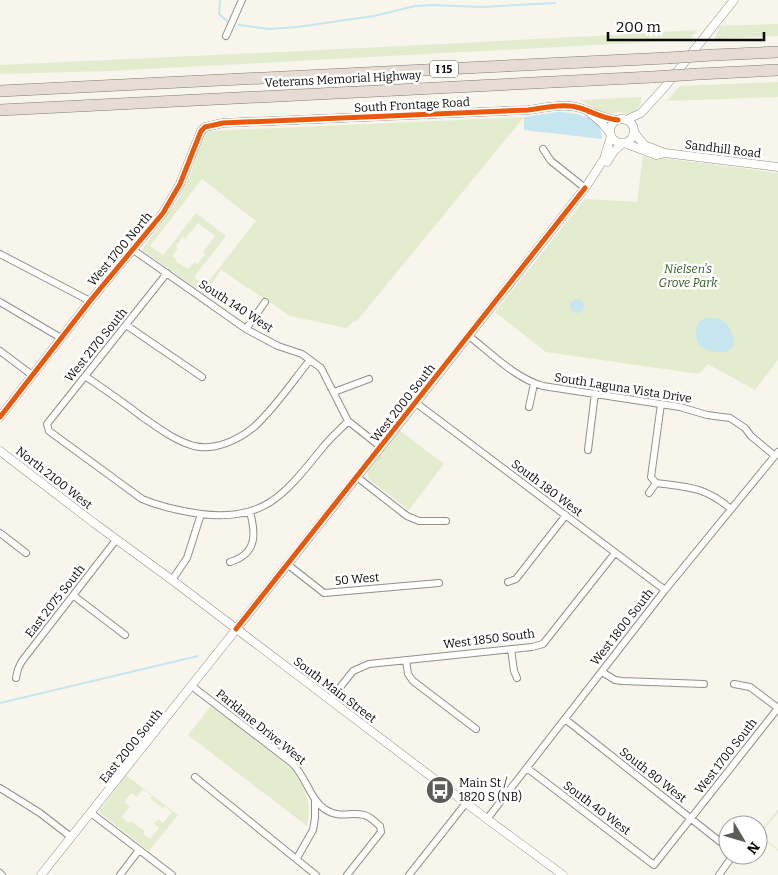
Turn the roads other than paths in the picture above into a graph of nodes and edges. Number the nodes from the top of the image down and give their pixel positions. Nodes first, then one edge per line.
1 (242, 0) edge
2 (734, 0) edge
3 (226, 36) dead end
4 (778, 52) edge
5 (778, 70) edge
6 (664, 88) junction
7 (0, 91) edge
8 (0, 110) edge
9 (588, 111) junction
10 (622, 120) junction
11 (206, 127) joint
12 (633, 131) junction
13 (611, 135) junction
14 (624, 143) junction
15 (543, 149) dead end
16 (664, 153) junction
17 (778, 167) edge
18 (585, 188) junction
19 (132, 249) junction
20 (0, 254) edge
21 (167, 273) junction
22 (90, 300) junction
23 (0, 302) edge
24 (265, 302) dead end
25 (126, 325) junction
26 (246, 329) junction
27 (469, 336) junction
28 (60, 338) junction
29 (0, 351) edge
30 (310, 360) junction
31 (32, 374) junction
32 (85, 376) junction
33 (202, 378) dead end
34 (369, 379) dead end
35 (534, 384) junction
36 (334, 392) junction
37 (595, 393) junction
38 (416, 403) junction
39 (661, 404) junction
40 (529, 407) dead end
41 (0, 417) edge
42 (348, 421) junction
43 (381, 447) junction
44 (588, 450) dead end
45 (0, 451) edge
46 (776, 454) edge
47 (357, 477) junction
48 (656, 483) junction
49 (649, 493) dead end
50 (731, 509) junction
51 (250, 512) junction
52 (201, 514) junction
53 (566, 515) junction
54 (446, 521) dead end
55 (94, 523) joint
56 (0, 533) edge
57 (116, 540) junction
58 (26, 553) dead end
59 (615, 553) junction
60 (230, 562) dead end
61 (287, 564) junction
62 (172, 580) junction
63 (439, 582) dead end
64 (508, 582) dead end
65 (665, 590) junction
66 (74, 596) junction
67 (236, 629) junction
68 (125, 635) dead end
69 (512, 648) junction
70 (406, 660) junction
71 (602, 672) junction
72 (16, 678) dead end
73 (516, 678) dead end
74 (704, 684) dead end
75 (734, 684) dead end
76 (193, 686) junction
77 (330, 700) junction
78 (778, 708) edge
79 (565, 719) junction
80 (476, 730) dead end
81 (527, 768) junction
82 (195, 776) dead end
83 (0, 788) edge
84 (315, 801) junction
85 (466, 803) junction
86 (91, 813) junction
87 (691, 818) junction
88 (487, 819) junction
89 (72, 837) junction
90 (718, 840) edge
91 (140, 850) junction
92 (297, 858) junction
93 (654, 865) joint
94 (41, 875) edge
95 (120, 875) edge
96 (172, 875) edge
97 (316, 875) edge
98 (347, 875) edge
99 (409, 875) edge
100 (563, 875) edge

1 - 3 street
2 - 6 street
4 - 7 highway, Veterans Memorial Highway / I 15, bridge
5 - 8 highway, Veterans Memorial Highway / I 15, bridge
6 - 10 street
6 - 12 street
9 - 10 street, South Frontage Road
9 - 11 street, South Frontage Road
9 - 13 street
10 - 12 street
10 - 13 street
11 - 19 street, West 1700 North
12 - 14 street
12 - 16 street, Sandhill Road
13 - 14 street
13 - 18 street, West 2000 South
14 - 16 street, Sandhill Road
14 - 18 street, West 2000 South
15 - 18 street
16 - 17 street, Sandhill Road
18 - 27 street, West 2000 South
19 - 21 street, South 140 West
19 - 22 street, West 1700 North
20 - 22 street
21 - 25 street, West 2170 South
21 - 26 street, South 140 West
22 - 28 street, West 1700 North
23 - 28 street
24 - 26 street
25 - 32 street, West 2170 South
25 - 33 street
26 - 30 street, South 140 West
27 - 35 street, South Laguna Vista Drive
27 - 38 street, West 2000 South
28 - 31 street, West 1700 North
29 - 31 street
30 - 32 street
30 - 36 street, South 140 West
31 - 41 street, West 1700 North
32 - 52 street, West 2170 South
34 - 36 street
35 - 37 street, South Laguna Vista Drive
35 - 40 street
36 - 42 street, South 140 West
37 - 39 street, South Laguna Vista Drive
37 - 44 street
38 - 43 street, West 2000 South
38 - 53 street, South 180 West
39 - 46 street, South Laguna Vista Drive
39 - 48 street
42 - 43 street, South 140 West
42 - 51 street
43 - 47 street, West 2000 South
45 - 55 street, North 2100 West
46 - 50 street, West 1800 South
47 - 54 street
47 - 61 street, West 2000 South
48 - 49 street
48 - 50 street
50 - 65 street, West 1800 South
51 - 52 street
51 - 60 street
52 - 62 street
53 - 59 street, South 180 West
53 - 64 street
55 - 57 street, South Main Street
56 - 58 street
57 - 62 street, South Main Street
57 - 66 street, East 2075 South
59 - 65 street, South 180 West
59 - 69 street, West 1850 South
61 - 63 street, 50 West
61 - 67 street, West 2000 South
62 - 67 street, South Main Street
65 - 71 street, West 1800 South
66 - 68 street
66 - 72 street, East 2075 South
67 - 76 street, East 2000 South
67 - 77 street, South Main Street
69 - 70 street, West 1850 South
69 - 73 street
70 - 77 street, West 1850 South
70 - 80 street
71 - 74 street
71 - 79 street, West 1800 South
75 - 78 street
76 - 84 street, Parklane Drive West
76 - 86 street, East 2000 South
77 - 85 street, South Main Street
78 - 87 street, West 1700 South
79 - 81 street, West 1800 South
79 - 87 street, South 80 West
81 - 88 street, West 1800 South
81 - 93 street, South 40 West
82 - 92 street
83 - 89 street
84 - 92 street
84 - 98 street
85 - 88 street, South Main Street
85 - 99 street
86 - 89 street, East 2000 South
86 - 91 street
87 - 90 street, South 80 West
87 - 93 street, West 1700 South
88 - 100 street, South Main Street
89 - 94 street, East 2000 South
91 - 95 street
91 - 96 street
92 - 97 street

